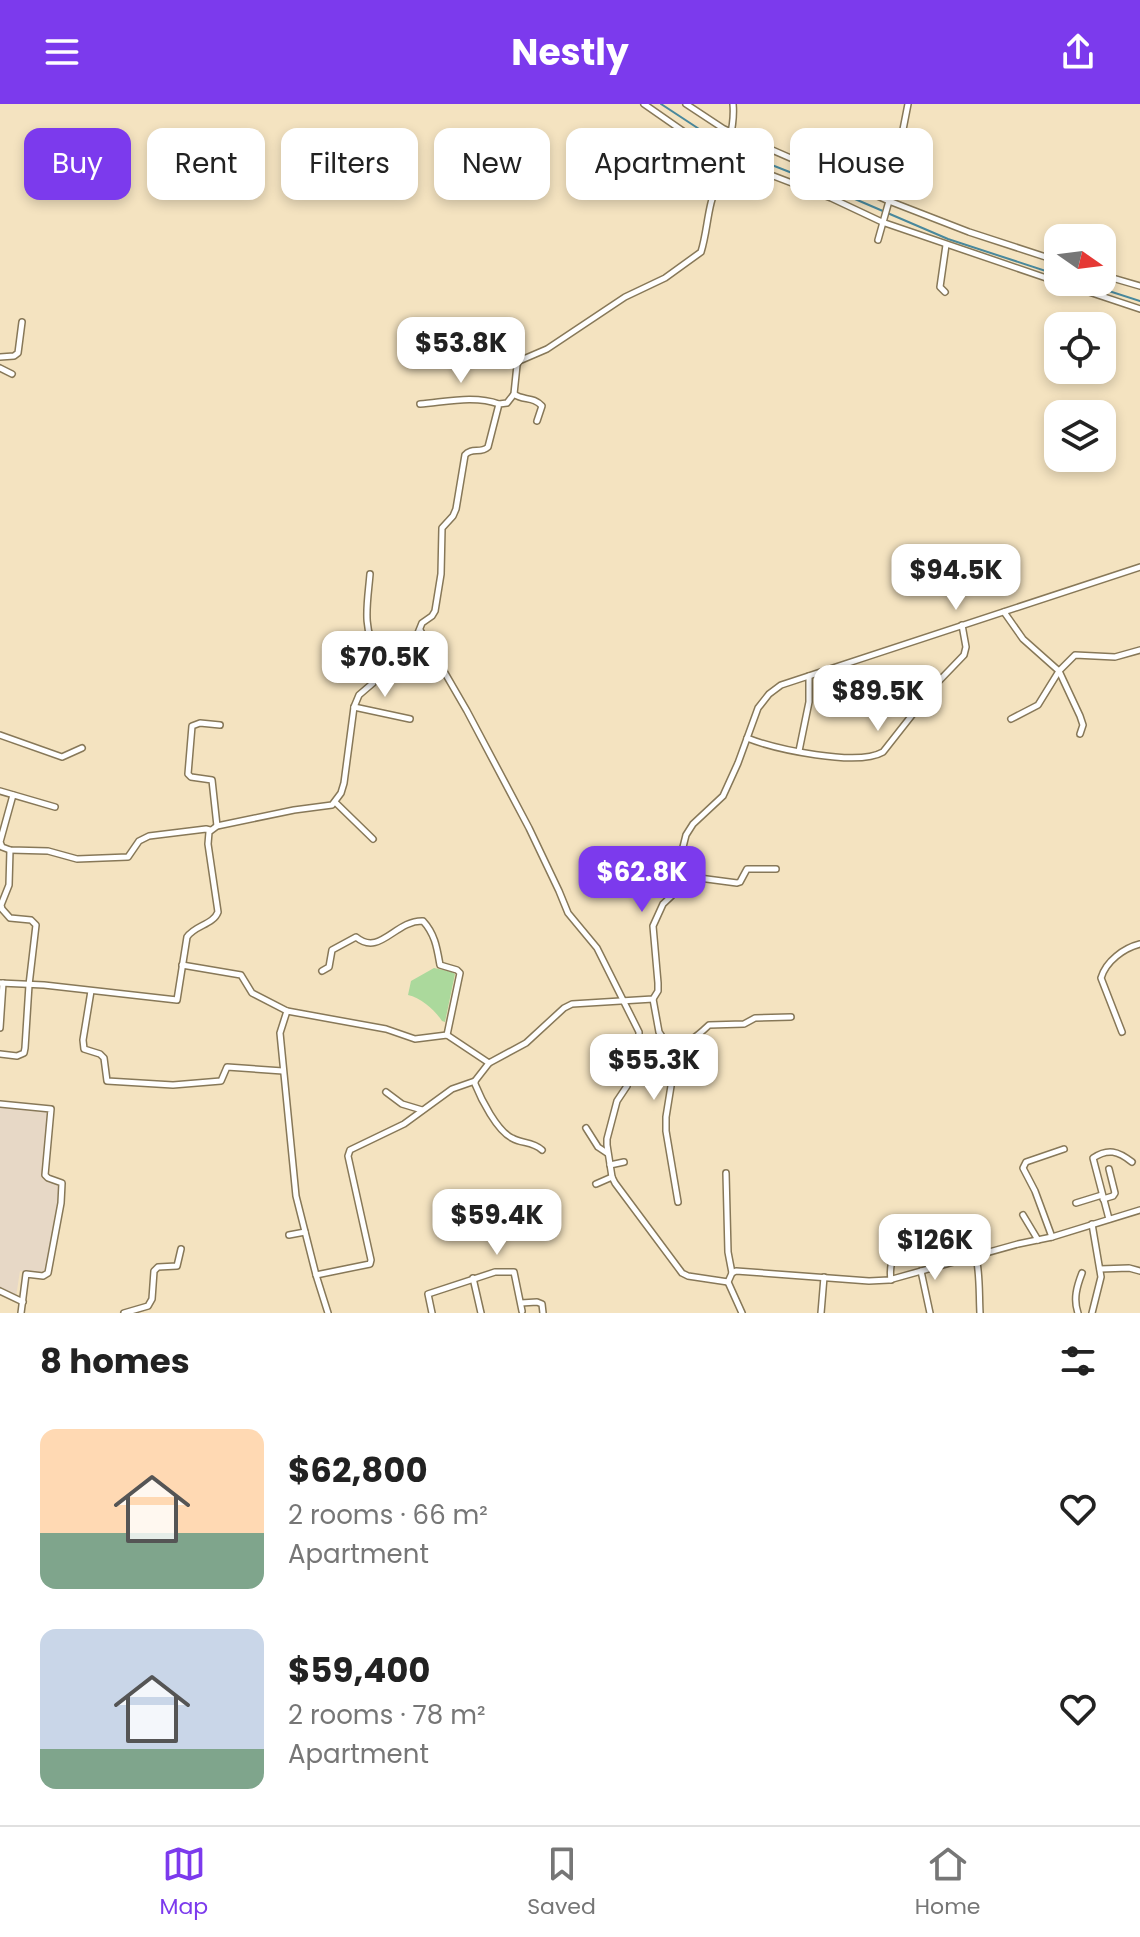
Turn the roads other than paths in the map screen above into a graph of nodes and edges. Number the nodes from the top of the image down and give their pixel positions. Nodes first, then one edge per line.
1 (644, 104) edge
2 (686, 104) edge
3 (733, 104) edge
4 (908, 104) edge
5 (680, 128) edge
6 (720, 128) edge
7 (731, 128) edge
8 (774, 154) edge
9 (774, 176) edge
10 (712, 200) edge
11 (888, 202) junction
12 (882, 222) junction
13 (878, 240) dead end
14 (946, 245) junction
15 (1044, 256) edge
16 (1044, 277) edge
17 (1116, 279) edge
18 (1140, 286) edge
19 (945, 292) dead end
20 (1101, 296) edge
21 (1140, 309) edge
22 (22, 322) dead end
23 (0, 357) edge
24 (0, 368) edge
25 (12, 374) dead end
26 (514, 394) junction
27 (420, 404) dead end
28 (499, 404) junction
29 (537, 421) dead end
30 (1140, 567) edge
31 (370, 574) dead end
32 (1004, 612) junction
33 (962, 625) junction
34 (420, 630) junction
35 (1140, 650) edge
36 (378, 655) junction
37 (1059, 671) junction
38 (809, 676) junction
39 (354, 707) junction
40 (410, 719) dead end
41 (1011, 719) dead end
42 (220, 725) dead end
43 (1080, 734) dead end
44 (0, 735) edge
45 (747, 738) junction
46 (82, 748) dead end
47 (799, 751) junction
48 (0, 791) edge
49 (13, 795) junction
50 (335, 802) junction
51 (55, 807) dead end
52 (217, 826) junction
53 (210, 830) junction
54 (373, 839) dead end
55 (10, 850) junction
56 (776, 869) dead end
57 (684, 876) junction
58 (1140, 944) edge
59 (182, 965) junction
60 (322, 971) dead end
61 (1, 983) edge
62 (29, 985) junction
63 (91, 991) junction
64 (653, 999) junction
65 (623, 1001) junction
66 (287, 1011) junction
67 (791, 1017) dead end
68 (0, 1028) edge
69 (1122, 1032) dead end
70 (447, 1035) junction
71 (667, 1043) junction
72 (0, 1054) edge
73 (489, 1063) junction
74 (283, 1071) junction
75 (475, 1081) junction
76 (386, 1092) dead end
77 (0, 1104) edge
78 (423, 1110) junction
79 (586, 1128) dead end
80 (1064, 1149) dead end
81 (542, 1150) dead end
82 (608, 1153) junction
83 (624, 1162) dead end
84 (1132, 1162) dead end
85 (610, 1165) junction
86 (1109, 1169) dead end
87 (726, 1173) dead end
88 (612, 1177) junction
89 (596, 1184) dead end
90 (1103, 1197) junction
91 (678, 1202) dead end
92 (1076, 1203) dead end
93 (1140, 1210) edge
94 (1023, 1215) dead end
95 (1109, 1219) junction
96 (919, 1221) dead end
97 (1092, 1224) junction
98 (305, 1232) junction
99 (289, 1235) dead end
100 (1052, 1237) junction
101 (969, 1240) dead end
102 (1038, 1240) junction
103 (181, 1249) dead end
104 (975, 1256) junction
105 (1100, 1269) junction
106 (921, 1271) junction
107 (1140, 1271) edge
108 (732, 1273) junction
109 (1082, 1273) dead end
110 (316, 1275) junction
111 (824, 1277) junction
112 (473, 1278) junction
113 (891, 1280) junction
114 (728, 1282) junction
115 (0, 1291) edge
116 (23, 1302) junction
117 (521, 1303) junction
118 (522, 1311) edge
119 (21, 1313) edge
120 (124, 1313) edge
121 (328, 1313) edge
122 (432, 1313) edge
123 (481, 1313) edge
124 (543, 1313) edge
125 (742, 1313) edge
126 (821, 1313) edge
127 (930, 1313) edge
128 (980, 1313) edge
129 (1078, 1313) edge
130 (1092, 1313) edge

1 - 5 street
2 - 6 street
3 - 7 street
4 - 11 street
8 - 11 street
9 - 12 street
10 - 26 street
11 - 12 street
11 - 15 street
12 - 13 street
12 - 14 street
14 - 16 street
14 - 19 street
17 - 18 street
20 - 21 street
22 - 23 street
24 - 25 street
26 - 28 street
26 - 29 street
27 - 28 street
28 - 34 street
30 - 32 street
31 - 36 street
32 - 33 street
32 - 37 street
33 - 38 street
33 - 47 street
34 - 36 street
34 - 65 street
35 - 37 street
36 - 39 street
37 - 41 street
37 - 43 street
38 - 45 street
38 - 47 street
39 - 40 street
39 - 50 street
42 - 52 street
44 - 46 street
45 - 47 street
45 - 57 street
48 - 49 street
49 - 51 street
49 - 55 street
50 - 52 street
50 - 54 street
52 - 53 street
53 - 55 street
53 - 59 street
55 - 62 street
56 - 57 street
57 - 64 street
58 - 69 street
59 - 63 street
59 - 66 street
60 - 70 street
61 - 62 street
61 - 68 street
62 - 63 street
62 - 72 street
63 - 74 street
64 - 65 street
64 - 71 street
65 - 73 street
65 - 82 street
66 - 70 street
66 - 74 street
67 - 71 street
70 - 73 street
71 - 91 street
73 - 75 street
74 - 98 street
75 - 78 street
75 - 81 street
76 - 78 street
77 - 116 street
78 - 110 street
79 - 82 street
80 - 100 street
82 - 85 street
83 - 85 street
84 - 90 street
85 - 88 street
86 - 90 street
87 - 108 street
88 - 89 street
88 - 114 street
90 - 92 street
90 - 95 street
93 - 95 street
94 - 102 street
95 - 97 street
96 - 113 street
97 - 100 street
97 - 105 street
98 - 99 street
98 - 110 street
100 - 102 street
101 - 104 street
102 - 104 street
103 - 120 street
104 - 106 street
104 - 128 street
105 - 107 street
105 - 130 street
106 - 113 street
106 - 127 street
108 - 111 street
108 - 114 street
109 - 129 street
110 - 121 street
111 - 113 street
111 - 126 street
112 - 117 street
112 - 122 street
112 - 123 street
114 - 125 street
115 - 116 street
116 - 119 street
117 - 118 street
117 - 124 street

